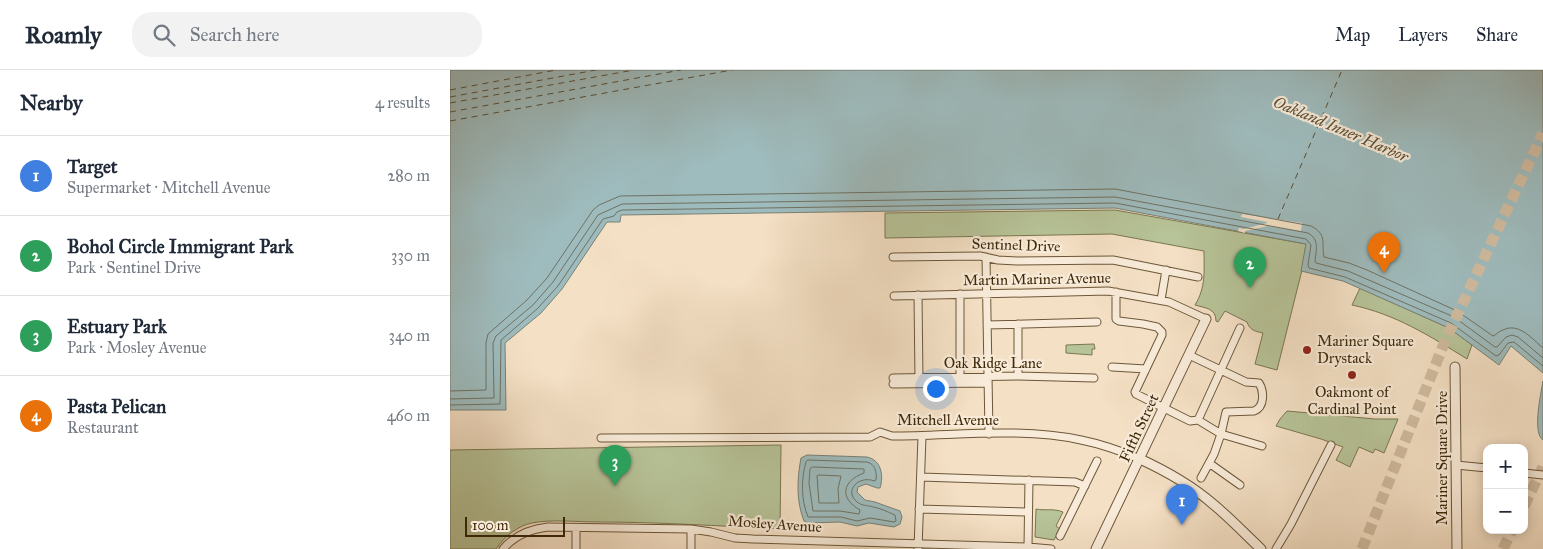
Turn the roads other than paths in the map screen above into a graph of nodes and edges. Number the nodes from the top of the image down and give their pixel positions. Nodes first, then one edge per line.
1 (893, 257) dead end
2 (986, 257) junction
3 (1166, 270) junction
4 (1198, 276) dead end
5 (1116, 292) junction
6 (960, 294) junction
7 (986, 294) junction
8 (918, 295) junction
9 (894, 296) dead end
10 (1161, 300) junction
11 (1206, 318) joint
12 (1097, 322) dead end
13 (987, 324) junction
14 (1018, 324) junction
15 (1240, 328) dead end
16 (1189, 355) junction
17 (1112, 367) dead end
18 (1455, 367) dead end
19 (1146, 369) junction
20 (1220, 370) junction
21 (1018, 376) junction
22 (1094, 378) dead end
23 (960, 380) junction
24 (988, 380) junction
25 (893, 381) dead end
26 (919, 381) junction
27 (1164, 409) junction
28 (1198, 420) junction
29 (989, 434) junction
30 (1221, 434) junction
31 (922, 436) junction
32 (601, 438) dead end
33 (1332, 445) dead end
34 (1262, 446) dead end
35 (1140, 459) junction
36 (1097, 461) dead end
37 (1209, 463) junction
38 (1456, 465) junction
39 (1483, 468) edge
40 (1528, 473) edge
41 (1543, 475) edge
42 (921, 477) junction
43 (1201, 478) dead end
44 (1029, 480) junction
45 (1240, 485) dead end
46 (1085, 486) junction
47 (920, 509) junction
48 (1028, 512) junction
49 (576, 528) junction
50 (691, 529) junction
51 (1060, 536) dead end
52 (791, 540) junction
53 (918, 546) edge
54 (1028, 547) junction
55 (1008, 548) edge
56 (503, 549) edge
57 (576, 549) edge
58 (691, 549) edge
59 (790, 549) edge
60 (1051, 549) edge
61 (1096, 549) edge
62 (1261, 549) edge
63 (1276, 549) edge
64 (1457, 549) edge

1 - 2 street, Sentinel Drive
2 - 3 street, Sentinel Drive
2 - 7 street
3 - 4 street, Sentinel Drive
3 - 10 street
5 - 7 street, Martin Mariner Avenue
5 - 10 street, Martin Mariner Avenue
5 - 19 street
6 - 7 street, Martin Mariner Avenue
6 - 8 street, Martin Mariner Avenue
6 - 23 street
7 - 13 street
8 - 9 street, Martin Mariner Avenue
8 - 26 street
10 - 11 street, Martin Mariner Avenue
11 - 16 street, Fifth Street
12 - 14 street
13 - 14 street
13 - 24 street
14 - 21 street
15 - 20 street
16 - 20 street
16 - 27 street, Fifth Street
17 - 19 street
18 - 38 street, Mariner Square Drive
19 - 27 street
20 - 28 street
20 - 30 street
21 - 22 street, Oak Ridge Lane
21 - 24 street, Oak Ridge Lane
23 - 24 street, Oak Ridge Lane
23 - 26 street, Oak Ridge Lane
24 - 29 street
25 - 26 street, Oak Ridge Lane
27 - 28 street
27 - 35 street, Fifth Street
28 - 30 street
29 - 31 street, Mitchell Avenue
29 - 35 street, Mitchell Avenue
30 - 34 street
30 - 37 street
31 - 32 street, Mitchell Avenue
31 - 42 street
33 - 63 street
35 - 61 street, Fifth Street
35 - 62 street, Mitchell Avenue
36 - 46 street
37 - 43 street
37 - 45 street
38 - 39 street
38 - 64 street, Mariner Square Drive
40 - 41 street
42 - 44 street
42 - 47 street
44 - 46 street
44 - 48 street
46 - 51 street
47 - 48 street
47 - 53 street
48 - 54 street
49 - 50 street, Mosley Avenue
49 - 56 street, Mosley Avenue
49 - 57 street
50 - 52 street, Mosley Avenue
50 - 58 street
52 - 53 street, Mosley Avenue
52 - 59 street
53 - 55 street, Mosley Avenue
54 - 55 street, Mosley Avenue
54 - 60 street, Mosley Avenue

